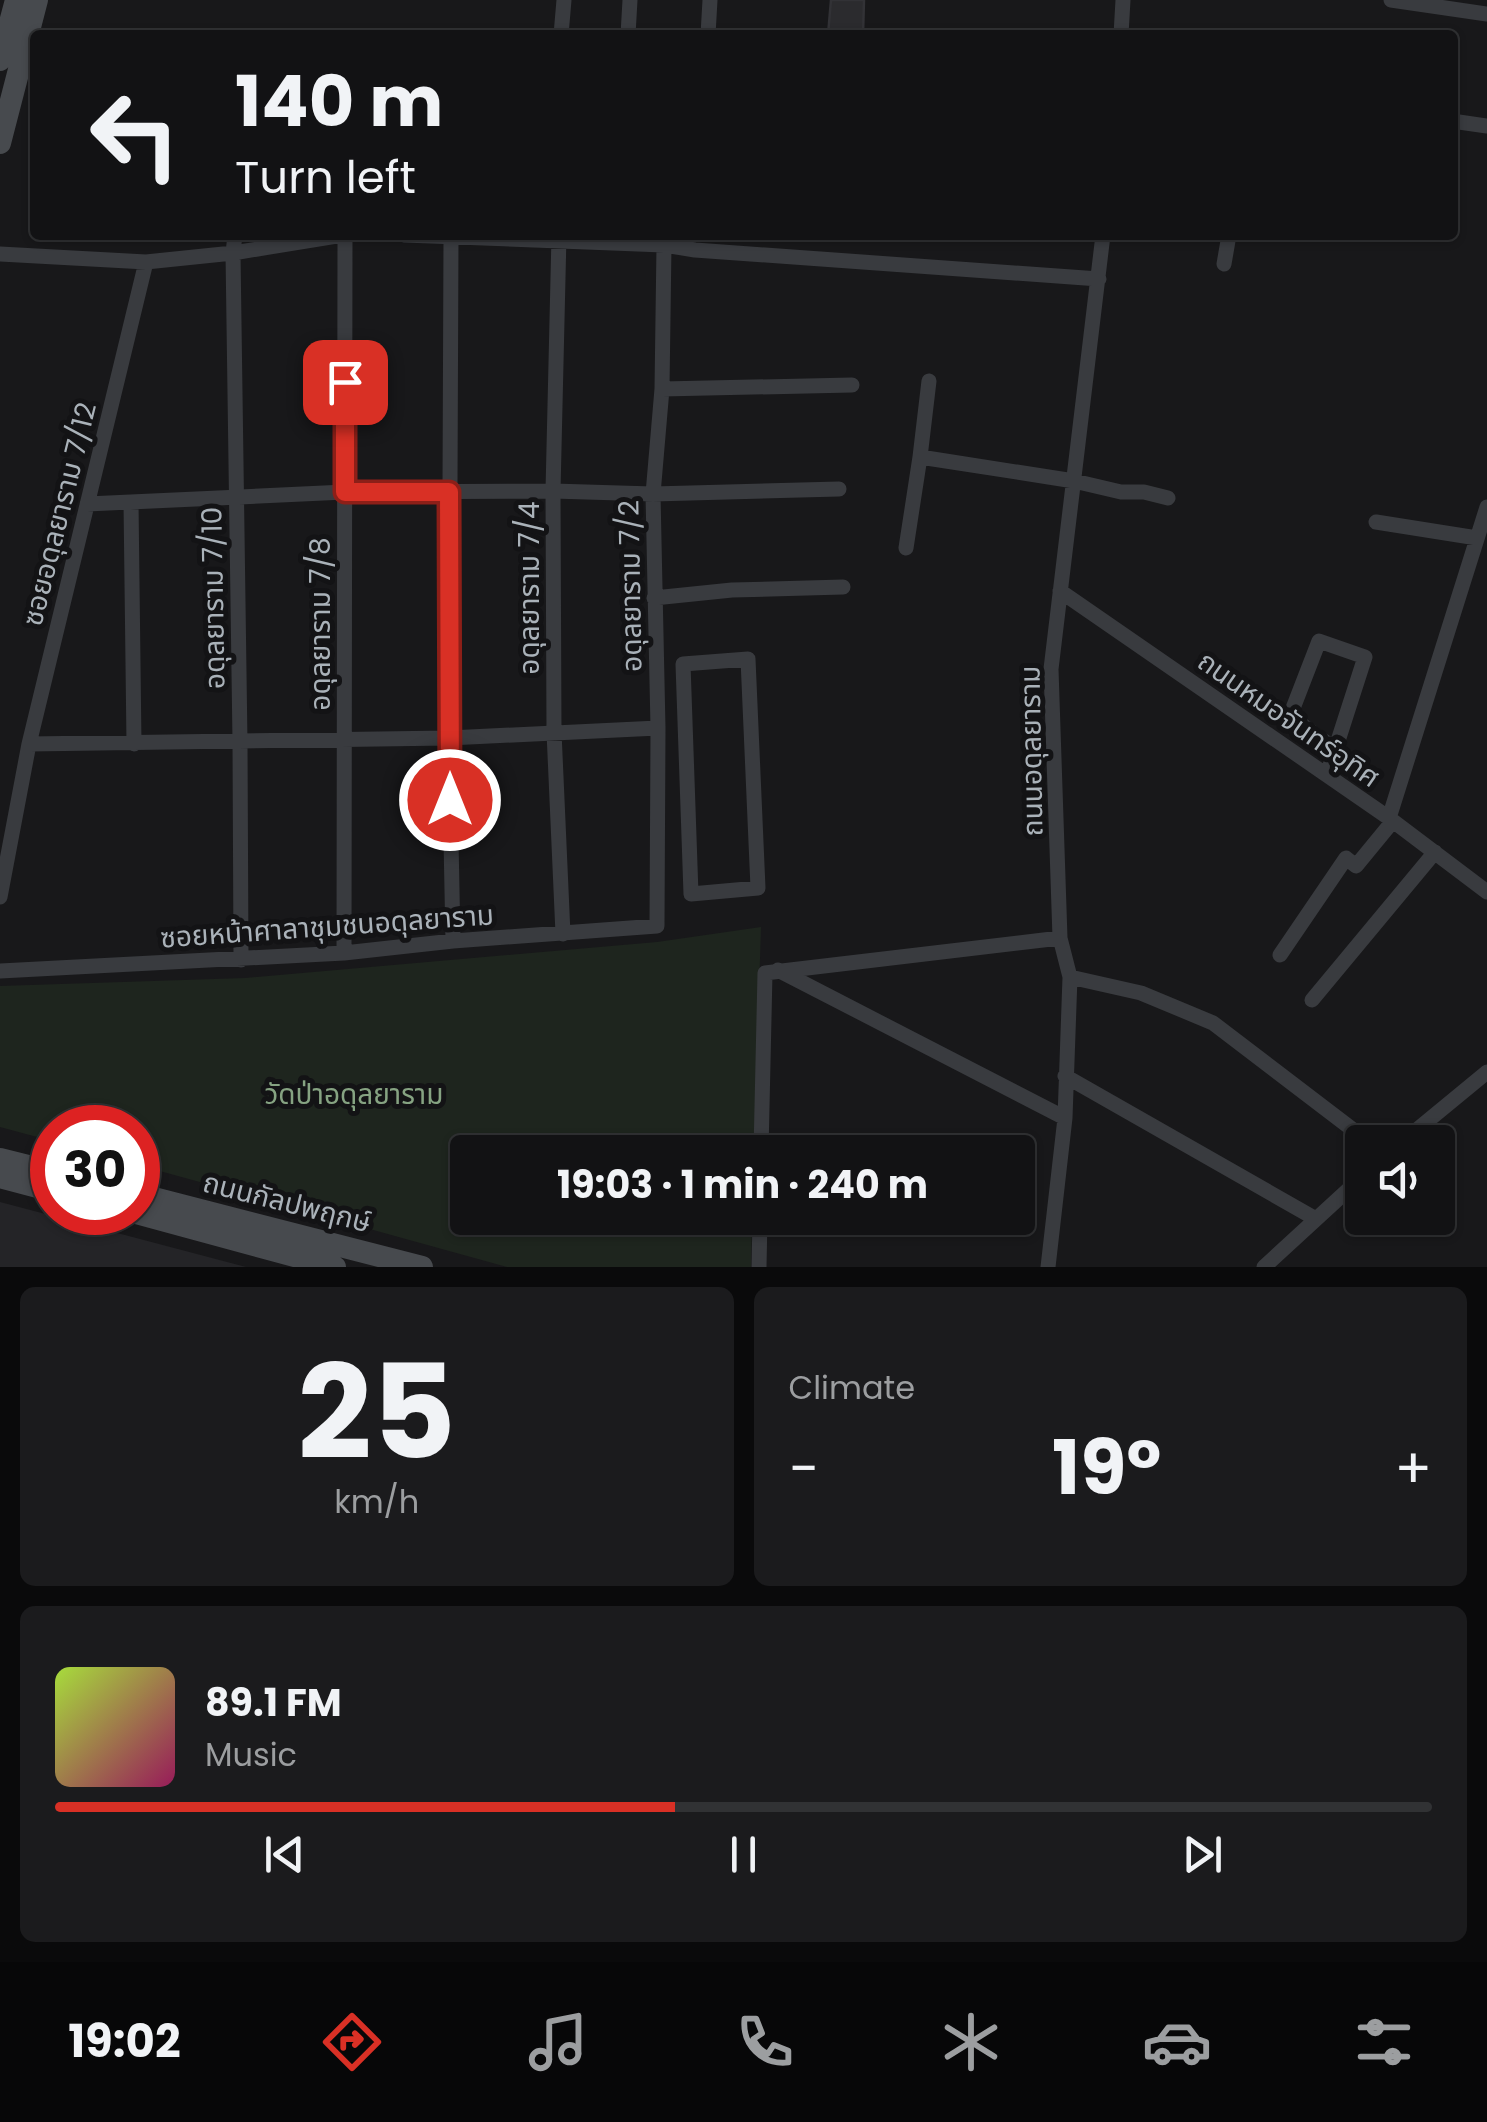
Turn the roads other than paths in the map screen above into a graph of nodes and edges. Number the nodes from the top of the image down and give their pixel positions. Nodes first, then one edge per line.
1 (16, 0) edge
2 (37, 0) edge
3 (564, 0) edge
4 (630, 0) edge
5 (710, 0) edge
6 (1123, 0) edge
7 (1392, 0) edge
8 (1487, 14) edge
9 (561, 30) edge
10 (628, 30) edge
11 (708, 30) edge
12 (1120, 30) edge
13 (0, 60) edge
14 (1458, 123) edge
15 (1487, 126) edge
16 (0, 143) edge
17 (234, 240) edge
18 (313, 240) edge
19 (344, 240) edge
20 (451, 240) edge
21 (559, 240) edge
22 (623, 240) edge
23 (1103, 240) edge
24 (1229, 240) edge
25 (696, 242) edge
26 (664, 245) junction
27 (232, 253) junction
28 (0, 254) edge
29 (146, 262) junction
30 (1224, 264) dead end
31 (1099, 280) junction
32 (928, 381) dead end
33 (852, 386) dead end
34 (662, 388) junction
35 (920, 457) junction
36 (1074, 481) junction
37 (840, 490) dead end
38 (553, 491) junction
39 (345, 492) junction
40 (449, 492) junction
41 (653, 494) junction
42 (237, 498) junction
43 (1168, 498) dead end
44 (130, 502) junction
45 (87, 504) junction
46 (1487, 507) edge
47 (1376, 522) dead end
48 (1477, 538) junction
49 (906, 548) dead end
50 (843, 587) dead end
51 (1060, 591) junction
52 (654, 598) junction
53 (658, 728) junction
54 (554, 732) junction
55 (449, 738) junction
56 (344, 740) junction
57 (240, 742) junction
58 (29, 744) junction
59 (134, 744) junction
60 (1335, 750) junction
61 (1326, 775) junction
62 (658, 784) junction
63 (687, 784) junction
64 (1391, 820) junction
65 (1435, 852) junction
66 (1487, 892) edge
67 (0, 897) edge
68 (657, 926) joint
69 (563, 934) junction
70 (1060, 938) junction
71 (453, 941) junction
72 (344, 953) junction
73 (1280, 955) dead end
74 (241, 960) junction
75 (778, 970) junction
76 (0, 971) edge
77 (1070, 976) junction
78 (1312, 1000) dead end
79 (1487, 1072) edge
80 (1066, 1076) junction
81 (1065, 1118) junction
82 (1347, 1125) edge
83 (1423, 1125) edge
84 (761, 1135) edge
85 (0, 1159) edge
86 (30, 1166) edge
87 (0, 1177) edge
88 (30, 1185) edge
89 (1345, 1193) edge
90 (160, 1200) edge
91 (1316, 1219) junction
92 (160, 1220) edge
93 (759, 1235) edge
94 (335, 1267) edge
95 (422, 1267) edge
96 (758, 1267) edge
97 (1048, 1267) edge
98 (1264, 1267) edge

1 - 13 main road
2 - 16 main road
3 - 9 street
4 - 10 street
5 - 11 street
6 - 12 street
7 - 8 street
14 - 15 street
17 - 27 street, อดุลยาราม 7/10
18 - 27 street
19 - 39 street, อดุลยาราม 7/8
20 - 40 street
21 - 38 street, อดุลยาราม 7/4
22 - 26 street
23 - 31 street, ถนนอดุลยาราม
24 - 30 street
25 - 26 street
25 - 31 street
26 - 34 street, อดุลยาราม 7/2
27 - 29 street
27 - 42 street, อดุลยาราม 7/10
28 - 29 street
29 - 45 street, ซอยอดุลยาราม 7/12
31 - 36 street, ถนนอดุลยาราม
32 - 35 street
33 - 34 street
34 - 41 street, อดุลยาราม 7/2
35 - 36 street
35 - 49 street
36 - 43 street
36 - 51 street, ถนนอดุลยาราม
37 - 41 street
38 - 40 street
38 - 41 street
38 - 54 street, อดุลยาราม 7/4
39 - 40 street
39 - 42 street
39 - 56 street, อดุลยาราม 7/8
40 - 55 street
41 - 52 street, อดุลยาราม 7/2
42 - 44 street
42 - 57 street, อดุลยาราม 7/10
44 - 45 street
44 - 59 street
45 - 58 street, ซอยอดุลยาราม 7/12
46 - 48 street
47 - 48 street
48 - 64 street
50 - 52 street
51 - 61 street, ถนนหมอจันทร์อุทิศ
51 - 70 street, ถนนอดุลยาราม
52 - 53 street, อดุลยาราม 7/2
53 - 54 street
53 - 62 street, อดุลยาราม 7/2
54 - 55 street
54 - 69 street, อดุลยาราม 7/4
55 - 56 street
55 - 71 street
56 - 57 street
56 - 72 street, อดุลยาราม 7/8
57 - 59 street
57 - 74 street, อดุลยาราม 7/10
58 - 59 street
58 - 67 street, ซอยอดุลยาราม 7/12
60 - 60 street
60 - 61 street
61 - 64 street, ถนนหมอจันทร์อุทิศ
62 - 63 street
62 - 68 street, อดุลยาราม 7/2
63 - 63 street
64 - 65 street, ถนนหมอจันทร์อุทิศ
64 - 73 street
65 - 66 street, ถนนหมอจันทร์อุทิศ
65 - 78 street
68 - 69 street, ซอยหน้าศาลาชุมชนอดุลยาราม
69 - 71 street, ซอยหน้าศาลาชุมชนอดุลยาราม
70 - 75 street
70 - 77 street, ถนนอดุลยาราม
71 - 72 street, ซอยหน้าศาลาชุมชนอดุลยาราม
72 - 74 street, ซอยหน้าศาลาชุมชนอดุลยาราม
74 - 76 street, ซอยหน้าศาลาชุมชนอดุลยาราม
75 - 81 street
75 - 84 street
77 - 80 street, ถนนอดุลยาราม
77 - 82 street
79 - 83 street
80 - 81 street, ถนนอดุลยาราม
80 - 91 street
81 - 97 street, ถนนอดุลยาราม
85 - 86 main road
87 - 88 main road
89 - 91 street
90 - 95 main road, ถนนกัลปพฤกษ์
91 - 98 street
92 - 94 main road, ถนนกัลปพฤกษ์
93 - 96 street

